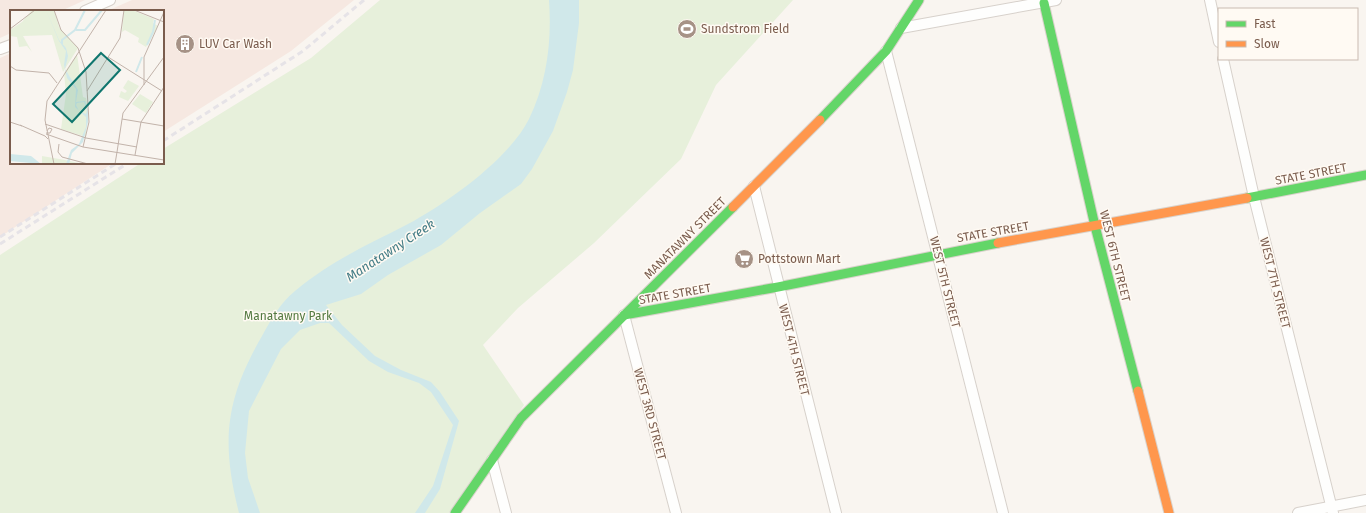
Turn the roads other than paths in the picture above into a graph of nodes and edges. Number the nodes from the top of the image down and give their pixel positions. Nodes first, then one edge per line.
1 (919, 0) edge
2 (1056, 0) edge
3 (1210, 0) edge
4 (1044, 2) junction
5 (105, 5) edge
6 (89, 10) edge
7 (901, 28) junction
8 (1218, 37) edge
9 (10, 45) edge
10 (0, 50) edge
11 (886, 51) junction
12 (1223, 60) edge
13 (1366, 175) edge
14 (754, 186) junction
15 (1254, 197) junction
16 (1095, 226) junction
17 (938, 254) junction
18 (778, 287) junction
19 (624, 315) junction
20 (492, 460) junction
21 (1366, 500) edge
22 (1332, 510) edge
23 (455, 513) edge
24 (506, 513) edge
25 (676, 513) edge
26 (836, 513) edge
27 (1003, 513) edge
28 (1169, 513) edge
29 (1298, 513) edge

1 - 7 street, MANATAWNY STREET
2 - 4 street
3 - 8 street
4 - 7 street
4 - 16 street, WEST 6TH STREET
5 - 6 street
7 - 11 street, MANATAWNY STREET
9 - 10 street
11 - 14 street, MANATAWNY STREET
11 - 17 street, WEST 5TH STREET
12 - 15 street, WEST 7TH STREET
13 - 15 street, STATE STREET
14 - 18 street, WEST 4TH STREET
14 - 19 street, MANATAWNY STREET
15 - 16 street, STATE STREET
15 - 22 street, WEST 7TH STREET
16 - 17 street, STATE STREET
16 - 28 street, WEST 6TH STREET
17 - 18 street, STATE STREET
17 - 27 street, WEST 5TH STREET
18 - 19 street, STATE STREET
18 - 26 street, WEST 4TH STREET
19 - 20 street, MANATAWNY STREET
19 - 25 street, WEST 3RD STREET
20 - 23 street, MANATAWNY STREET
20 - 24 street
21 - 22 street
22 - 29 street

